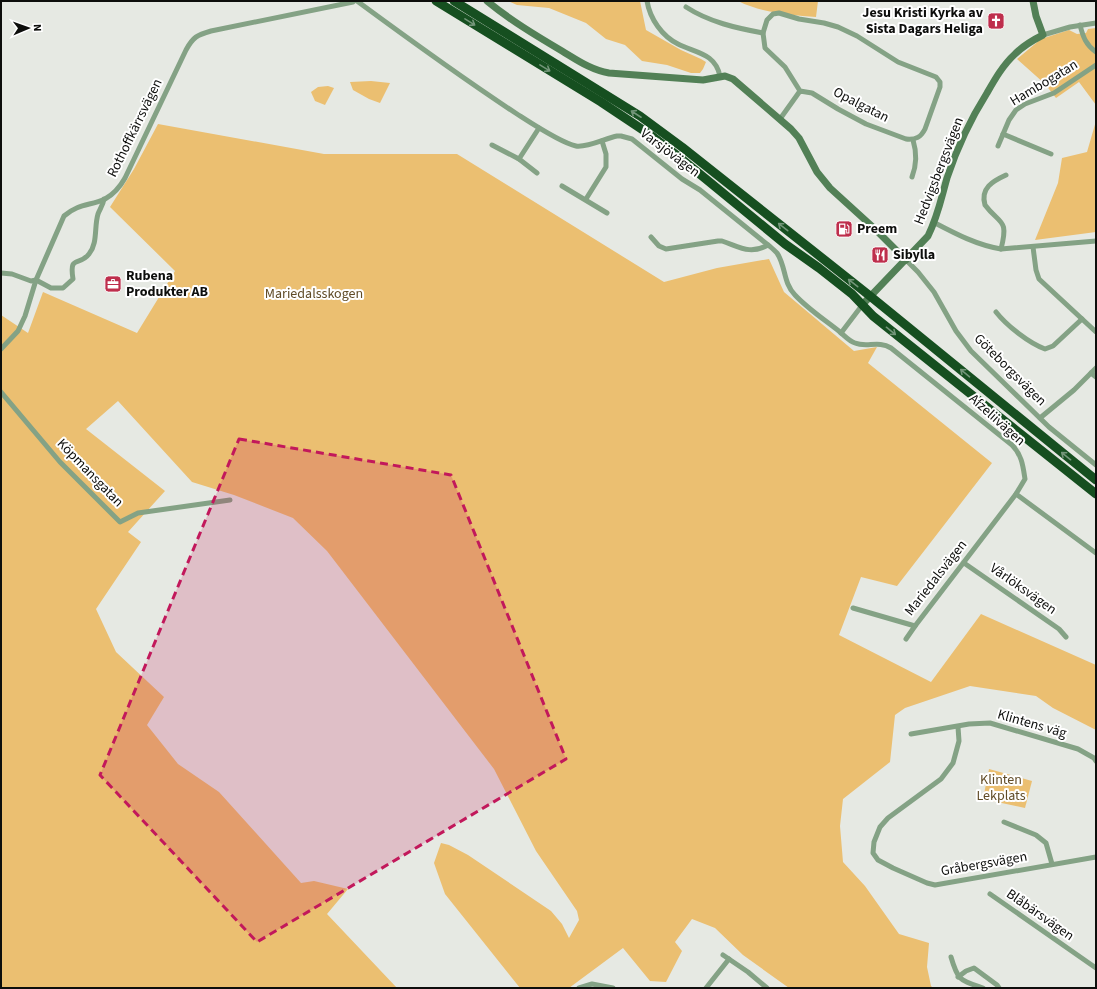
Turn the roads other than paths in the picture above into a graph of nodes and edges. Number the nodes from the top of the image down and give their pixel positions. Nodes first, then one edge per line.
1 (356, 1) edge
2 (436, 1) edge
3 (454, 1) edge
4 (487, 1) edge
5 (647, 1) edge
6 (1033, 1) edge
7 (686, 7) dead end
8 (1096, 23) edge
9 (1080, 25) junction
10 (763, 33) junction
11 (1042, 35) junction
12 (1096, 52) edge
13 (1096, 66) edge
14 (720, 76) junction
15 (800, 92) junction
16 (780, 119) junction
17 (539, 128) junction
18 (1003, 134) junction
19 (602, 140) junction
20 (913, 140) junction
21 (492, 145) dead end
22 (998, 146) dead end
23 (1051, 154) dead end
24 (519, 159) junction
25 (537, 173) dead end
26 (1006, 175) dead end
27 (912, 177) dead end
28 (562, 186) dead end
29 (104, 199) junction
30 (586, 199) junction
31 (607, 213) dead end
32 (935, 223) junction
33 (651, 237) dead end
34 (1096, 241) edge
35 (768, 245) junction
36 (1033, 248) junction
37 (1001, 249) junction
38 (906, 260) junction
39 (1, 273) edge
40 (36, 280) junction
41 (870, 296) junction
42 (863, 304) junction
43 (996, 312) dead end
44 (1082, 319) junction
45 (1096, 332) edge
46 (841, 333) junction
47 (1, 349) edge
48 (1096, 368) edge
49 (1091, 373) junction
50 (1096, 377) edge
51 (1, 392) edge
52 (1040, 418) junction
53 (1096, 465) edge
54 (1096, 480) edge
55 (1016, 494) junction
56 (1096, 494) edge
57 (230, 500) dead end
58 (1096, 553) edge
59 (964, 563) junction
60 (853, 608) dead end
61 (915, 626) junction
62 (1066, 637) dead end
63 (906, 639) dead end
64 (958, 727) junction
65 (911, 734) dead end
66 (1096, 761) edge
67 (1004, 822) dead end
68 (1096, 857) edge
69 (1052, 864) junction
70 (990, 894) dead end
71 (723, 955) dead end
72 (951, 957) dead end
73 (729, 959) junction
74 (1096, 968) edge
75 (958, 977) junction
76 (580, 988) edge
77 (613, 988) edge
78 (706, 988) edge
79 (766, 988) edge
80 (983, 988) edge
81 (999, 988) edge

1 - 17 street, Varsjövägen
1 - 29 street, Rothoffkärrsvägen
2 -> 42 highway
41 -> 3 highway
4 - 14 street
5 - 14 street
6 - 11 street
7 - 10 street
8 - 9 street
9 - 11 street
9 - 12 street
10 - 15 street
10 - 20 street
11 - 32 street, Hedvigsbergsvägen
13 - 18 street, Hambogatan
14 - 16 street
15 - 16 street
15 - 20 street, Opalgatan
16 - 38 street
17 - 19 street, Varsjövägen
17 - 24 street
18 - 22 street, Hambogatan
18 - 23 street
19 - 30 street
19 - 35 street, Varsjövägen
20 - 27 street
21 - 24 street
24 - 25 street
26 - 37 street
28 - 30 street
29 - 40 street, Rothoffkärrsvägen
29 - 40 street
30 - 31 street
32 - 37 street
32 - 38 street, Hedvigsbergsvägen
33 - 35 street
34 - 36 street
35 - 46 street, Varsjövägen
36 - 37 street
36 - 44 street
38 - 41 street, Hedvigsbergsvägen
38 - 52 street, Göteborgsvägen
39 - 40 street
40 - 47 street, Rothoffkärrsvägen
41 - 42 street, Hedvigsbergsvägen
54 -> 41 highway
42 - 46 street
42 -> 56 highway
43 - 44 street
44 - 45 street
46 - 55 street, Afzeliivägen
48 - 49 street
49 - 50 street
49 - 52 street
51 - 57 street, Köpmansgatan
52 - 53 street, Göteborgsvägen
55 - 58 street
55 - 59 street, Mariedalsvägen
59 - 61 street, Mariedalsvägen
59 - 62 street, Vårlöksvägen
60 - 61 street, Mariedalsvägen
61 - 63 street
64 - 65 street, Klintens väg
64 - 66 street, Klintens väg
64 - 69 street, Gråbergsvägen
67 - 69 street, Gråbergsvägen
68 - 69 street, Gråbergsvägen
70 - 74 street, Blåbärsvägen
71 - 73 street
72 - 75 street
73 - 78 street
73 - 79 street
75 - 80 street
75 - 81 street
76 - 77 street

